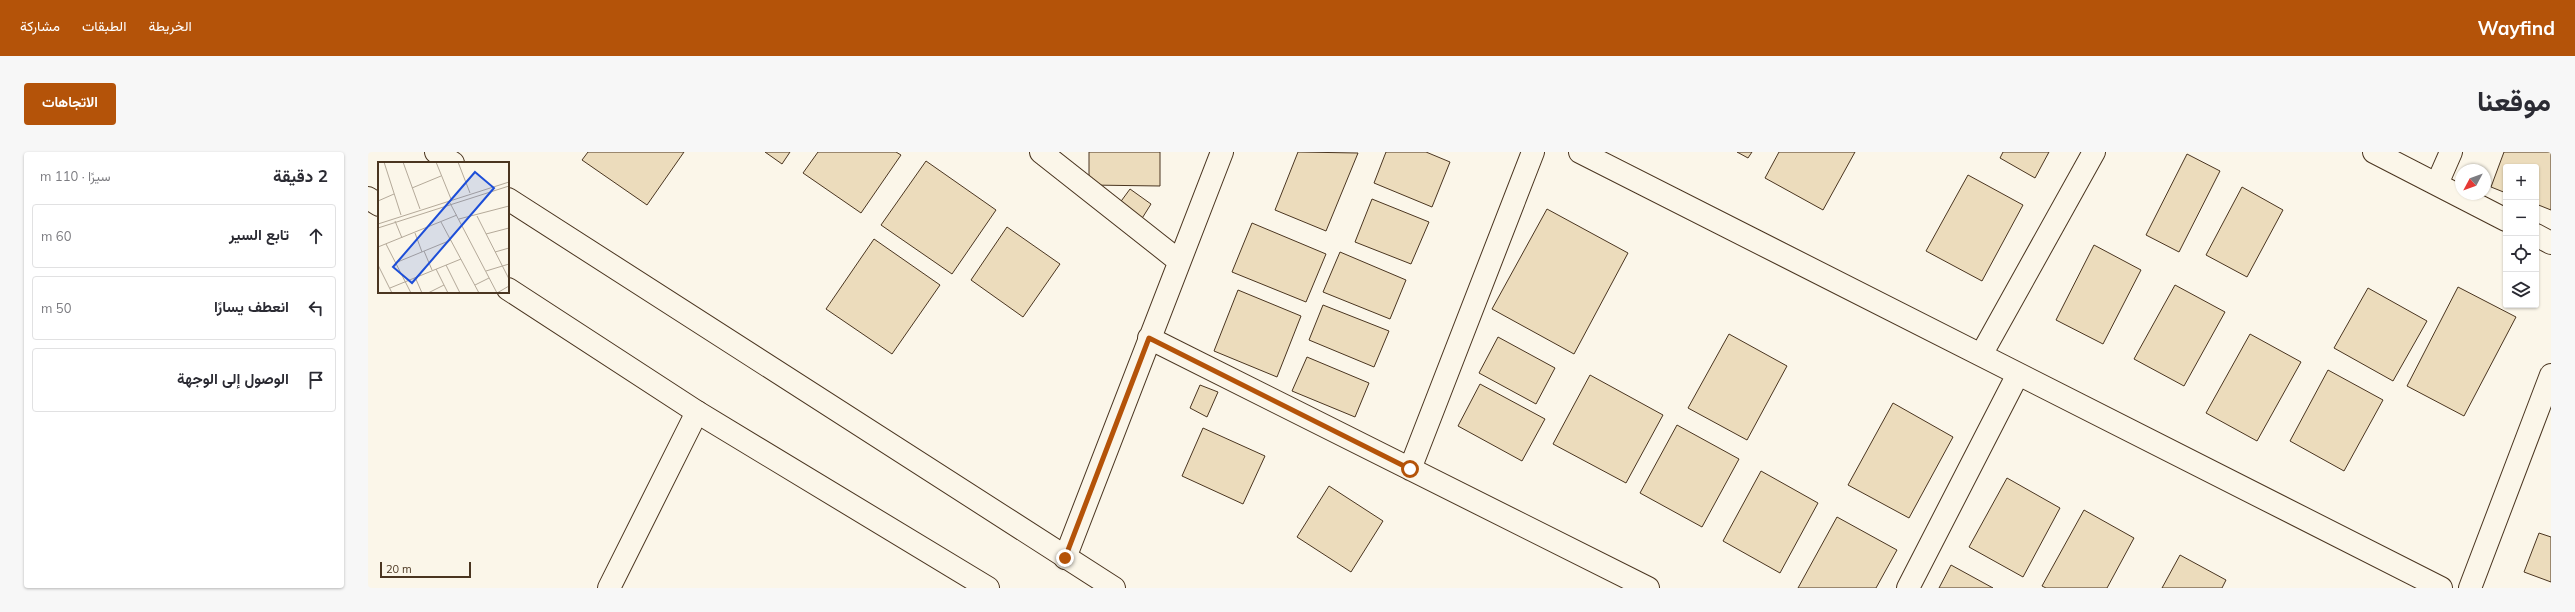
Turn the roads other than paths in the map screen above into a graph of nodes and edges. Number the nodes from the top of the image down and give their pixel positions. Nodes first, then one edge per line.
1 (436, 152) edge
2 (1041, 152) edge
3 (1222, 152) edge
4 (1533, 152) edge
5 (1580, 152) edge
6 (2094, 152) edge
7 (2374, 152) edge
8 (2451, 152) edge
9 (451, 162) edge
10 (2437, 184) junction
11 (368, 198) edge
12 (509, 200) edge
13 (378, 204) edge
14 (2503, 218) edge
15 (2538, 236) edge
16 (2551, 243) edge
17 (1179, 261) junction
18 (509, 290) edge
19 (1149, 338) junction
20 (1981, 355) junction
21 (2018, 374) junction
22 (2551, 375) edge
23 (697, 412) junction
24 (1410, 469) junction
25 (1065, 558) junction
26 (610, 588) edge
27 (988, 588) edge
28 (1114, 588) edge
29 (1648, 588) edge
30 (1908, 588) edge
31 (2441, 588) edge
32 (2470, 588) edge

1 - 9 street
2 - 17 street
3 - 17 street
4 - 24 street
5 - 20 street
6 - 20 street
7 - 10 street
8 - 10 street
10 - 14 street
11 - 13 street
12 - 25 street
15 - 16 street
17 - 19 street
18 - 23 street
19 - 24 street
19 - 25 street
20 - 21 street
21 - 30 street
21 - 31 street
22 - 32 street
23 - 26 street
23 - 27 street
24 - 29 street
25 - 28 street

